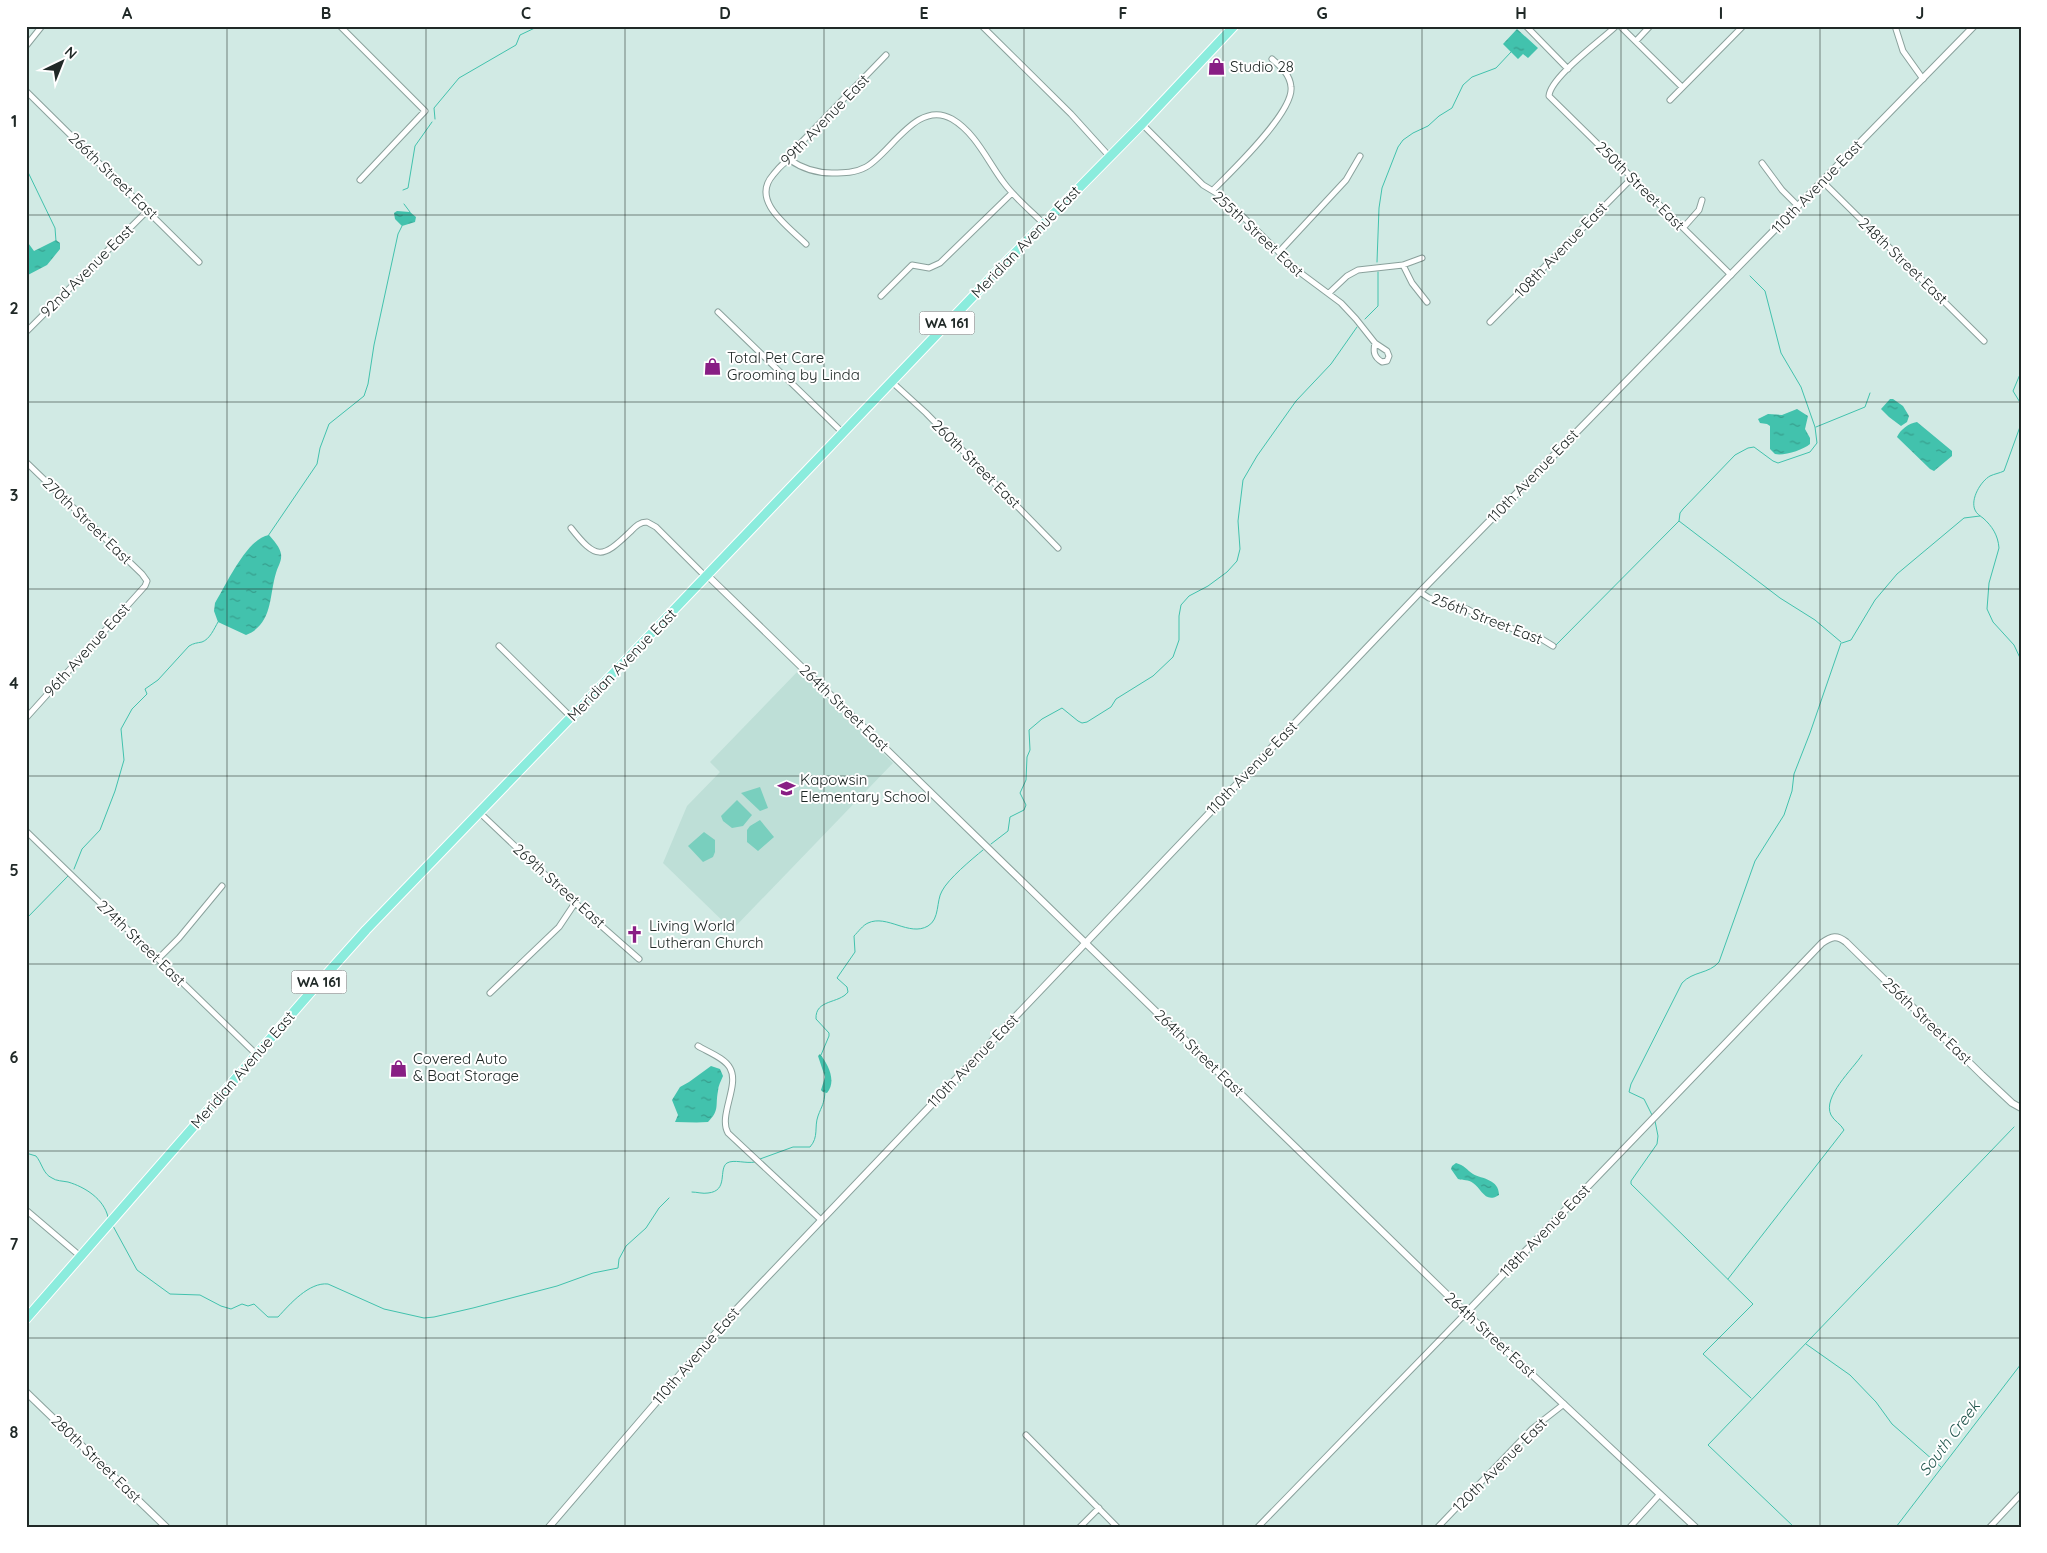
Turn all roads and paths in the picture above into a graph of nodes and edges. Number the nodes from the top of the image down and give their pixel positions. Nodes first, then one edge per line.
1 (42, 26) edge
2 (340, 26) edge
3 (982, 26) edge
4 (1234, 26) edge
5 (1526, 26) edge
6 (1618, 26) edge
7 (1650, 26) edge
8 (1743, 26) edge
9 (1894, 26) edge
10 (1974, 26) edge
11 (1636, 41) junction
12 (26, 46) edge
13 (886, 55) dead end
14 (1272, 58) dead end
15 (1568, 68) junction
16 (1923, 79) junction
17 (1682, 87) junction
18 (26, 91) edge
19 (1670, 100) dead end
20 (1142, 124) junction
21 (1109, 156) junction
22 (1360, 156) dead end
23 (790, 160) junction
24 (1762, 163) dead end
25 (1632, 178) junction
26 (360, 180) dead end
27 (1822, 182) junction
28 (1213, 190) junction
29 (1012, 193) junction
30 (1702, 200) dead end
31 (1798, 206) junction
32 (148, 210) junction
33 (1044, 224) junction
34 (1683, 228) junction
35 (806, 244) dead end
36 (1279, 252) junction
37 (1422, 258) dead end
38 (199, 262) dead end
39 (1403, 264) junction
40 (1731, 275) junction
41 (1329, 293) junction
42 (881, 296) dead end
43 (1427, 302) dead end
44 (718, 312) dead end
45 (1490, 322) dead end
46 (26, 332) edge
47 (1984, 341) dead end
48 (1374, 343) dead end
49 (892, 382) junction
50 (843, 433) junction
51 (26, 462) edge
52 (571, 528) dead end
53 (1058, 548) dead end
54 (707, 576) junction
55 (147, 581) joint
56 (1420, 592) junction
57 (499, 646) dead end
58 (1553, 646) dead end
59 (571, 717) junction
60 (26, 718) edge
61 (479, 812) junction
62 (26, 831) edge
63 (222, 886) dead end
64 (576, 903) junction
65 (1832, 937) joint
66 (1085, 943) junction
67 (158, 959) junction
68 (639, 959) dead end
69 (490, 993) dead end
70 (698, 1046) dead end
71 (256, 1054) junction
72 (2021, 1108) edge
73 (26, 1210) edge
74 (821, 1220) junction
75 (80, 1256) junction
76 (1466, 1313) junction
77 (26, 1319) edge
78 (26, 1392) edge
79 (1564, 1404) junction
80 (1026, 1435) dead end
81 (1660, 1494) junction
82 (2021, 1494) edge
83 (1099, 1508) junction
84 (553, 1525) edge
85 (166, 1527) edge
86 (1080, 1527) edge
87 (1117, 1527) edge
88 (1258, 1527) edge
89 (1438, 1527) edge
90 (1630, 1527) edge
91 (1695, 1527) edge
92 (1990, 1527) edge

1 - 12 street
2 - 26 street
3 - 21 street
4 - 20 main road, Meridian Avenue East / WA 161
5 - 15 street
6 - 11 street
6 - 15 street
7 - 11 street
8 - 17 street
9 - 16 street
10 - 16 street, 110th Avenue East
11 - 17 street
13 - 23 street, 99th Avenue East
14 - 28 street
15 - 25 street, 250th Street East
16 - 27 street, 110th Avenue East
17 - 19 street
18 - 32 street, 266th Street East
20 - 21 main road, Meridian Avenue East / WA 161
20 - 28 street, 255th Street East
21 - 33 main road, Meridian Avenue East / WA 161
22 - 36 street
23 - 29 street
23 - 35 street, 99th Avenue East
24 - 31 street
25 - 34 street, 250th Street East
25 - 45 street, 108th Avenue East
27 - 31 street, 110th Avenue East
27 - 47 street, 248th Street East
28 - 36 street, 255th Street East
29 - 33 street
29 - 42 street
30 - 34 street
31 - 40 street, 110th Avenue East
32 - 38 street, 266th Street East
32 - 46 street, 92nd Avenue East
33 - 49 main road, Meridian Avenue East / WA 161
34 - 40 street, 250th Street East
36 - 41 street, 255th Street East
37 - 39 street
39 - 41 street
39 - 43 street
40 - 56 street, 110th Avenue East
41 - 48 street, 255th Street East
44 - 50 street
49 - 50 main road, Meridian Avenue East / WA 161
49 - 53 street, 260th Street East
50 - 54 main road, Meridian Avenue East / WA 161
51 - 55 street, 270th Street East
52 - 54 street
54 - 59 main road, Meridian Avenue East / WA 161
54 - 66 street, 264th Street East
55 - 60 street, 96th Avenue East
56 - 58 street, 256th Street East
56 - 66 street, 110th Avenue East
57 - 59 street
59 - 61 main road, Meridian Avenue East / WA 161
61 - 64 street, 269th Street East
61 - 71 main road, Meridian Avenue East / WA 161
62 - 67 street, 274th Street East
63 - 67 street
64 - 68 street, 269th Street East
64 - 69 street
65 - 72 street, 256th Street East
65 - 76 street, 118th Avenue East
66 - 74 street, 110th Avenue East
66 - 76 street, 264th Street East
67 - 71 street, 274th Street East
70 - 74 street
71 - 75 main road, Meridian Avenue East / WA 161
73 - 75 street
74 - 84 street, 110th Avenue East
75 - 77 main road, Meridian Avenue East / WA 161
76 - 79 street, 264th Street East
76 - 88 street, 118th Avenue East
78 - 85 street, 280th Street East
79 - 81 street, 264th Street East
79 - 89 street, 120th Avenue East
80 - 83 street
81 - 90 street
81 - 91 street, 264th Street East
82 - 92 street
83 - 86 street
83 - 87 street

